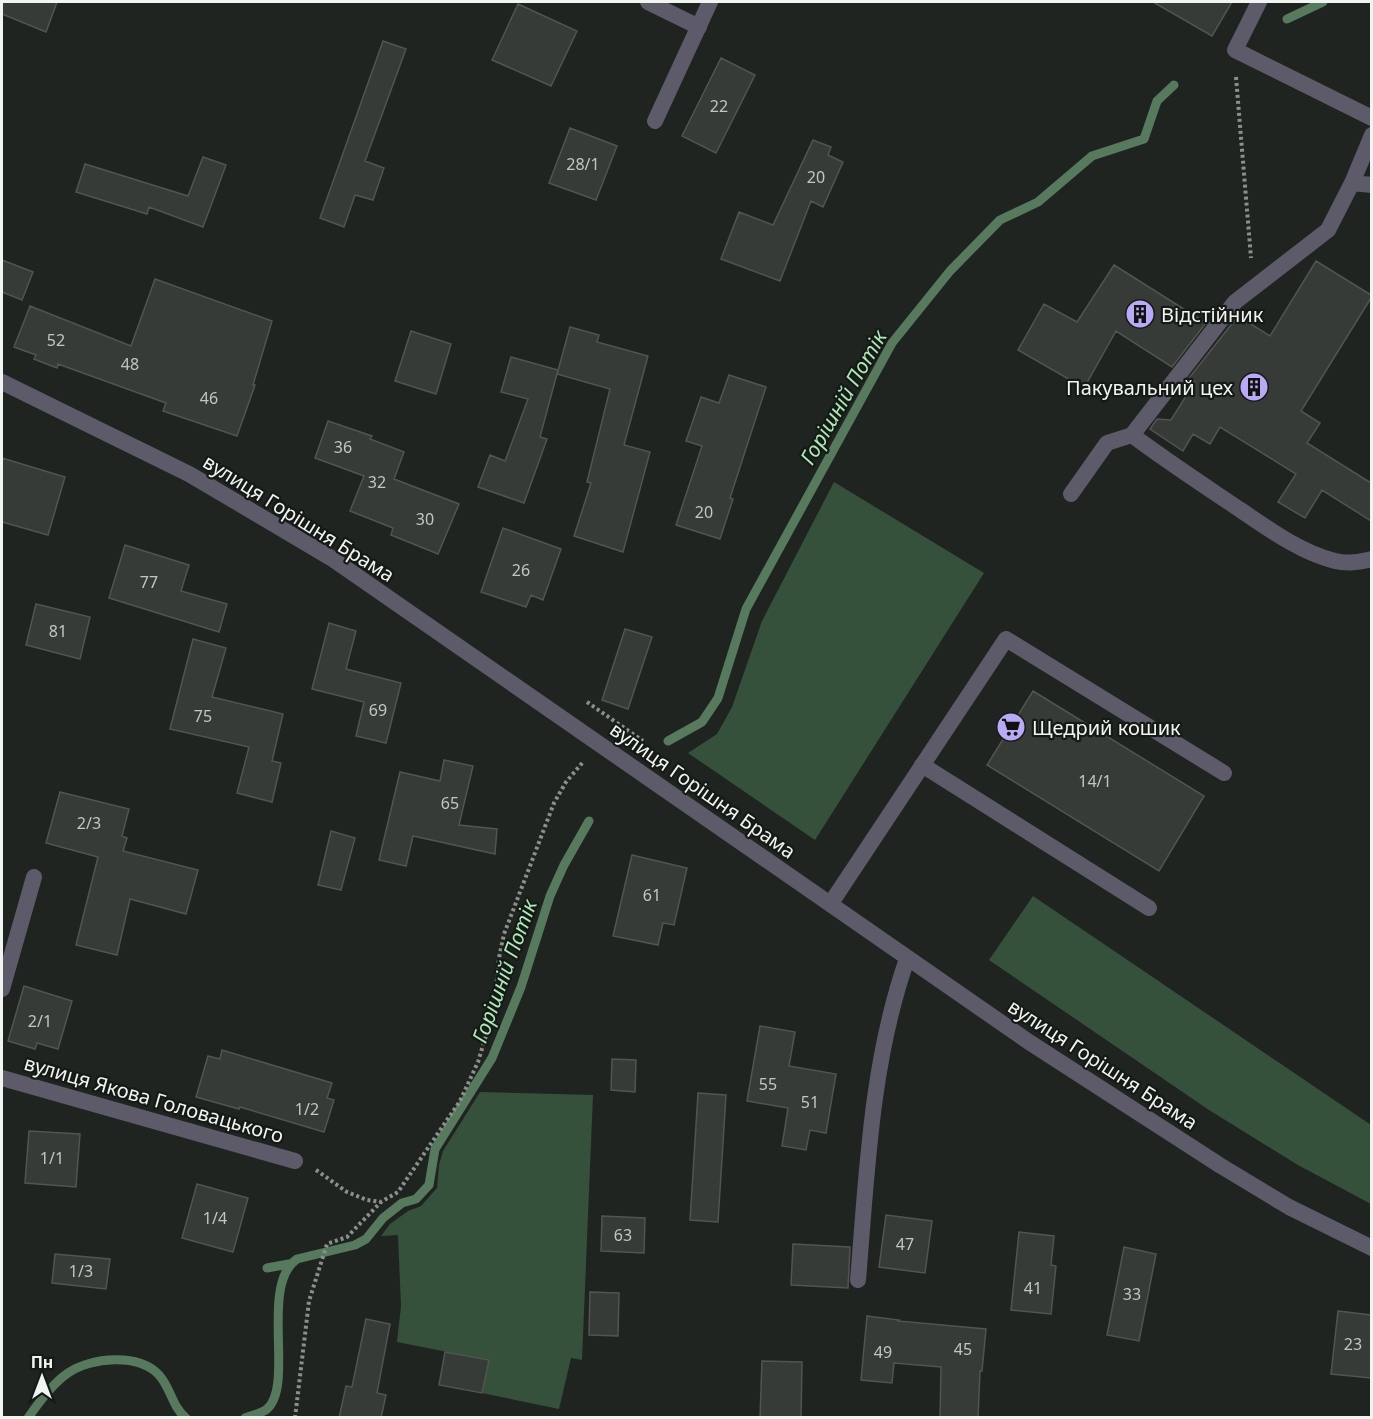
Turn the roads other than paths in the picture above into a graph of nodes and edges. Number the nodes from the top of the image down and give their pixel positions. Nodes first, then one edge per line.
1 (648, 2) edge
2 (710, 2) edge
3 (1259, 2) edge
4 (699, 27) junction
5 (1371, 118) edge
6 (655, 121) dead end
7 (1371, 135) edge
8 (1352, 183) junction
9 (1371, 185) edge
10 (2, 382) edge
11 (1132, 435) junction
12 (1071, 494) dead end
13 (1371, 559) edge
14 (922, 765) junction
15 (1224, 773) dead end
16 (34, 877) dead end
17 (831, 903) junction
18 (1149, 908) dead end
19 (907, 959) junction
20 (2, 989) edge
21 (2, 1078) edge
22 (295, 1161) road end
23 (1371, 1248) edge
24 (858, 1280) dead end

1 - 4 street
2 - 4 street
3 - 5 street
4 - 6 street
7 - 8 street
8 - 9 street
8 - 11 street
10 - 17 street, вулиця Горішня Брама
11 - 12 street
11 - 13 street
14 - 15 street
14 - 17 street
14 - 18 street
16 - 20 street
17 - 19 street, вулиця Горішня Брама
19 - 23 street, вулиця Горішня Брама
19 - 24 street
21 - 22 street, вулиця Якова Головацького

